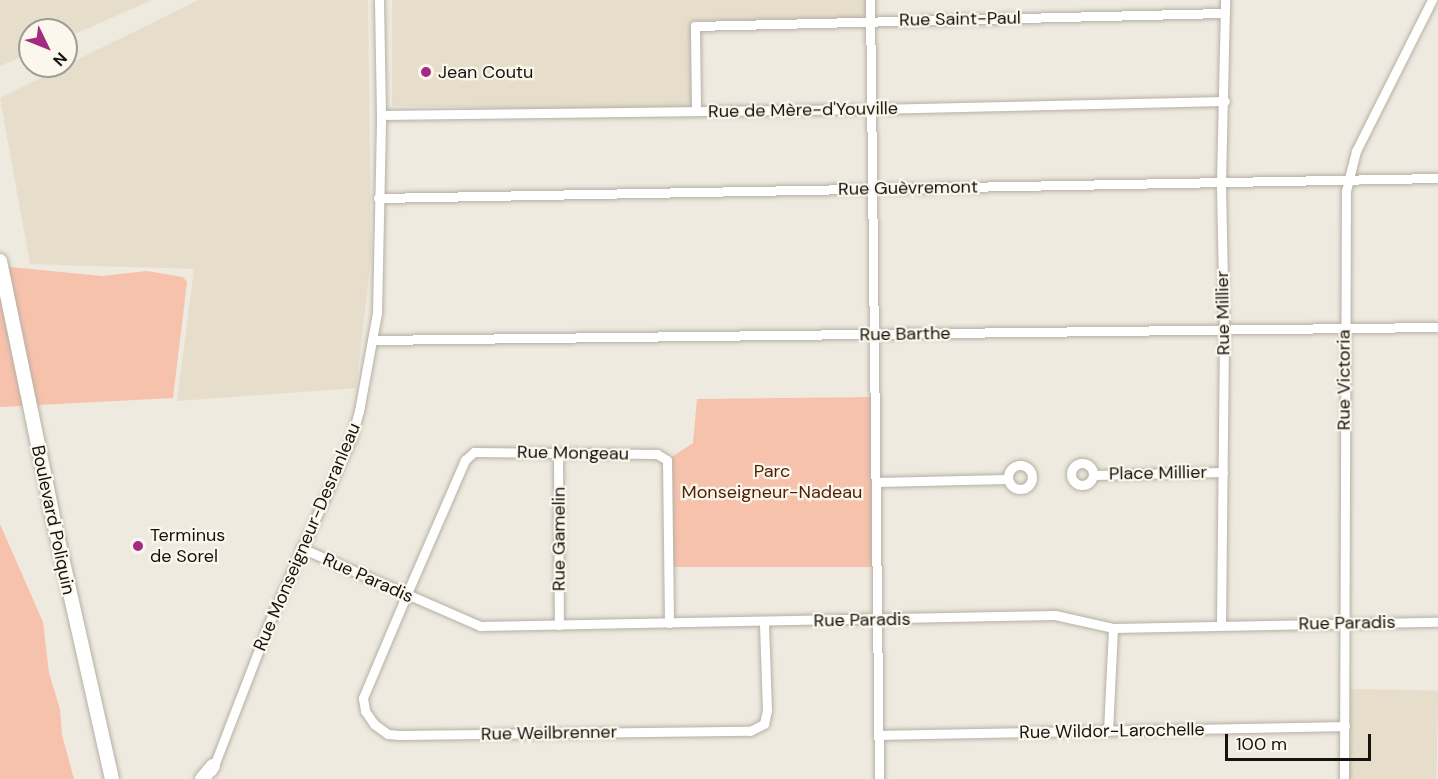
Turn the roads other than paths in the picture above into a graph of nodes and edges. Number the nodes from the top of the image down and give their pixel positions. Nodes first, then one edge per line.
1 (379, 0) edge
2 (870, 0) edge
3 (1225, 0) edge
4 (1432, 0) edge
5 (1225, 13) junction
6 (871, 21) junction
7 (1225, 101) junction
8 (872, 109) junction
9 (696, 111) junction
10 (381, 115) junction
11 (1438, 178) edge
12 (1347, 180) junction
13 (1221, 182) junction
14 (873, 188) junction
15 (378, 198) junction
16 (0, 261) edge
17 (1438, 327) edge
18 (1344, 328) junction
19 (1224, 330) junction
20 (874, 334) junction
21 (372, 340) junction
22 (558, 453) junction
23 (1223, 472) junction
24 (1094, 475) dead end
25 (1008, 479) dead end
26 (876, 482) junction
27 (301, 548) junction
28 (406, 596) junction
29 (877, 619) junction
30 (764, 622) junction
31 (1438, 622) edge
32 (669, 623) junction
33 (1344, 623) junction
34 (559, 625) junction
35 (1221, 625) junction
36 (1113, 628) junction
37 (1344, 726) junction
38 (1108, 731) junction
39 (879, 735) junction
40 (211, 772) edge
41 (112, 779) edge
42 (202, 779) edge
43 (879, 779) edge
44 (1344, 779) edge

1 - 10 street, Rue Monseigneur-Desranleau
2 - 6 street
3 - 5 street, Rue Millier
4 - 12 street, Rue Victoria
5 - 6 street, Rue Saint-Paul
5 - 7 street, Rue Millier
6 - 8 street
6 - 9 street, Rue Saint-Paul
7 - 8 street, Rue de Mère-d'Youville
7 - 13 street, Rue Millier
8 - 9 street, Rue de Mère-d'Youville
8 - 14 street
9 - 10 street, Rue de Mère-d'Youville
10 - 15 street, Rue Monseigneur-Desranleau
11 - 12 street, Rue Guèvremont
12 - 13 street, Rue Guèvremont
12 - 18 street, Rue Victoria
13 - 14 street, Rue Guèvremont
13 - 19 street, Rue Millier
14 - 15 street, Rue Guèvremont
14 - 20 street
15 - 21 street, Rue Monseigneur-Desranleau
16 - 41 street, Boulevard Poliquin
17 - 18 street, Rue Barthe
18 - 19 street, Rue Barthe
18 - 33 street, Rue Victoria
19 - 20 street, Rue Barthe
19 - 23 street, Rue Millier
20 - 21 street, Rue Barthe
20 - 26 street
21 - 27 street, Rue Monseigneur-Desranleau
22 - 28 street, Rue Mongeau
22 - 32 street, Rue Mongeau
22 - 34 street, Rue Gamelin
23 - 24 street, Place Millier
23 - 35 street, Rue Millier
25 - 26 street
26 - 29 street
27 - 28 street, Rue Paradis
27 - 40 street, Rue Monseigneur-Desranleau
28 - 30 street, Rue Weilbrenner
28 - 34 street, Rue Paradis
29 - 30 street, Rue Paradis
29 - 36 street, Rue Paradis
29 - 39 street
30 - 32 street, Rue Paradis
31 - 33 street, Rue Paradis
32 - 34 street, Rue Paradis
33 - 35 street, Rue Paradis
33 - 37 street, Rue Victoria
35 - 36 street, Rue Paradis
36 - 38 street
37 - 38 street, Rue Wildor-Larochelle
37 - 44 street, Rue Victoria
38 - 39 street, Rue Wildor-Larochelle
39 - 43 street
40 - 42 street

